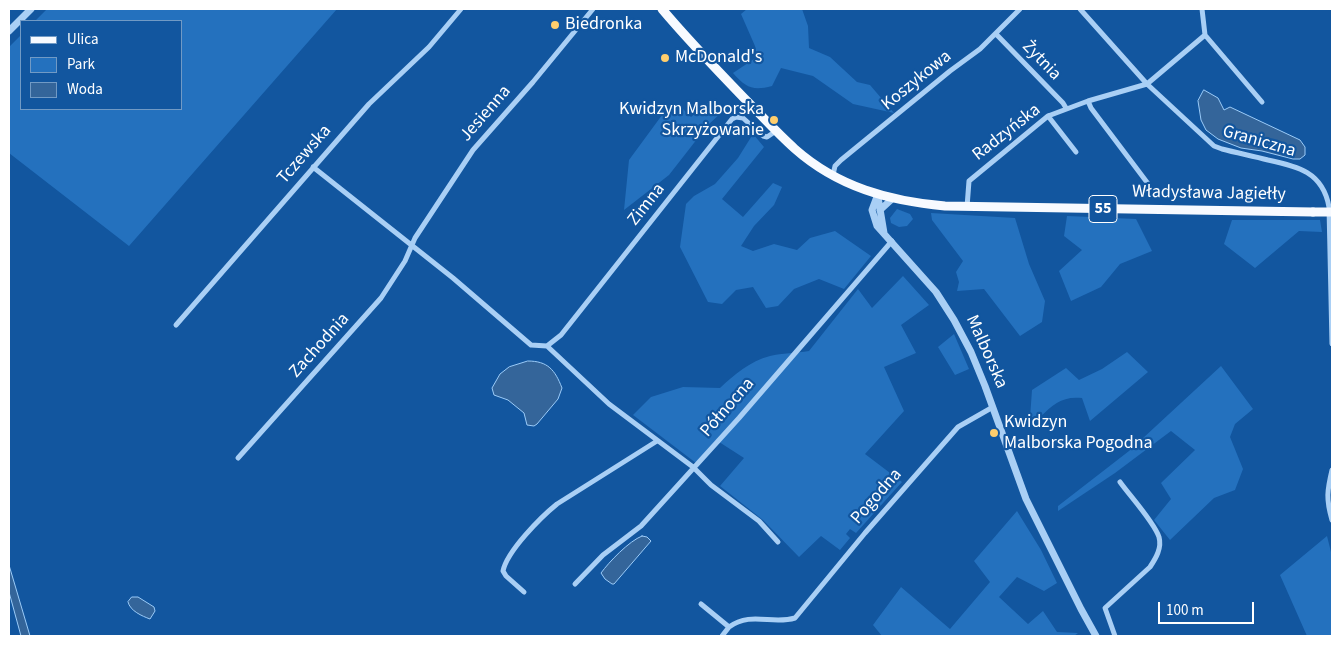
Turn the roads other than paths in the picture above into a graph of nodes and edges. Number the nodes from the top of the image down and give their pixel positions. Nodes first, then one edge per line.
1 (31, 9) edge
2 (461, 9) edge
3 (593, 9) edge
4 (662, 9) edge
5 (1020, 9) edge
6 (1080, 9) edge
7 (1202, 9) edge
8 (9, 31) edge
9 (996, 34) junction
10 (1206, 36) junction
11 (1147, 84) junction
12 (1088, 100) junction
13 (1262, 102) dead end
14 (1066, 108) junction
15 (1048, 116) junction
16 (776, 131) junction
17 (1076, 152) dead end
18 (313, 167) junction
19 (833, 175) junction
20 (1149, 185) dead end
21 (878, 194) junction
22 (892, 199) junction
23 (967, 207) junction
24 (880, 210) junction
25 (1332, 212) edge
26 (884, 233) junction
27 (892, 241) junction
28 (412, 246) junction
29 (176, 325) dead end
30 (1332, 344) edge
31 (546, 346) junction
32 (992, 407) junction
33 (656, 441) junction
34 (238, 458) dead end
35 (694, 468) junction
36 (1332, 470) edge
37 (1120, 482) dead end
38 (1332, 520) edge
39 (778, 542) dead end
40 (575, 584) dead end
41 (524, 592) dead end
42 (701, 604) dead end
43 (729, 627) junction
44 (722, 636) edge
45 (1096, 636) edge
46 (1115, 636) edge

1 - 8 street
2 - 18 street, Tczewska
3 - 28 street, Jesienna
4 - 16 main road, 55
5 - 9 street, Koszykowa
6 - 11 street, Graniczna
7 - 10 street
9 - 14 street, Żytnia
9 - 19 street, Koszykowa
10 - 11 street, Radzyńska
10 - 13 street
11 - 12 street, Radzyńska
11 - 30 street, Graniczna
12 - 14 street, Radzyńska
12 - 20 street
14 - 15 street, Radzyńska
15 - 17 street
15 - 23 street, Radzyńska
16 - 19 main road, 55
16 - 31 street, Zimna
18 - 28 street
18 - 29 street, Tczewska
19 - 21 main road, 55
21 - 22 main road, Władysława Jagiełły / 55
21 - 24 street
21 - 26 street, Malborska
22 - 23 main road, Władysława Jagiełły / 55
22 - 24 street
23 - 25 main road, Władysława Jagiełły / 55, bridge
24 - 26 street
26 - 27 street, Malborska
27 - 32 street, Malborska
27 - 35 street, Północna
28 - 31 street
28 - 34 street, Zachodnia
31 - 33 street
32 - 43 street, Pogodna
32 - 45 street, Malborska
33 - 35 street
33 - 41 street
35 - 39 street
35 - 40 street, Północna
36 - 38 street
37 - 46 street
42 - 43 street
43 - 44 street

